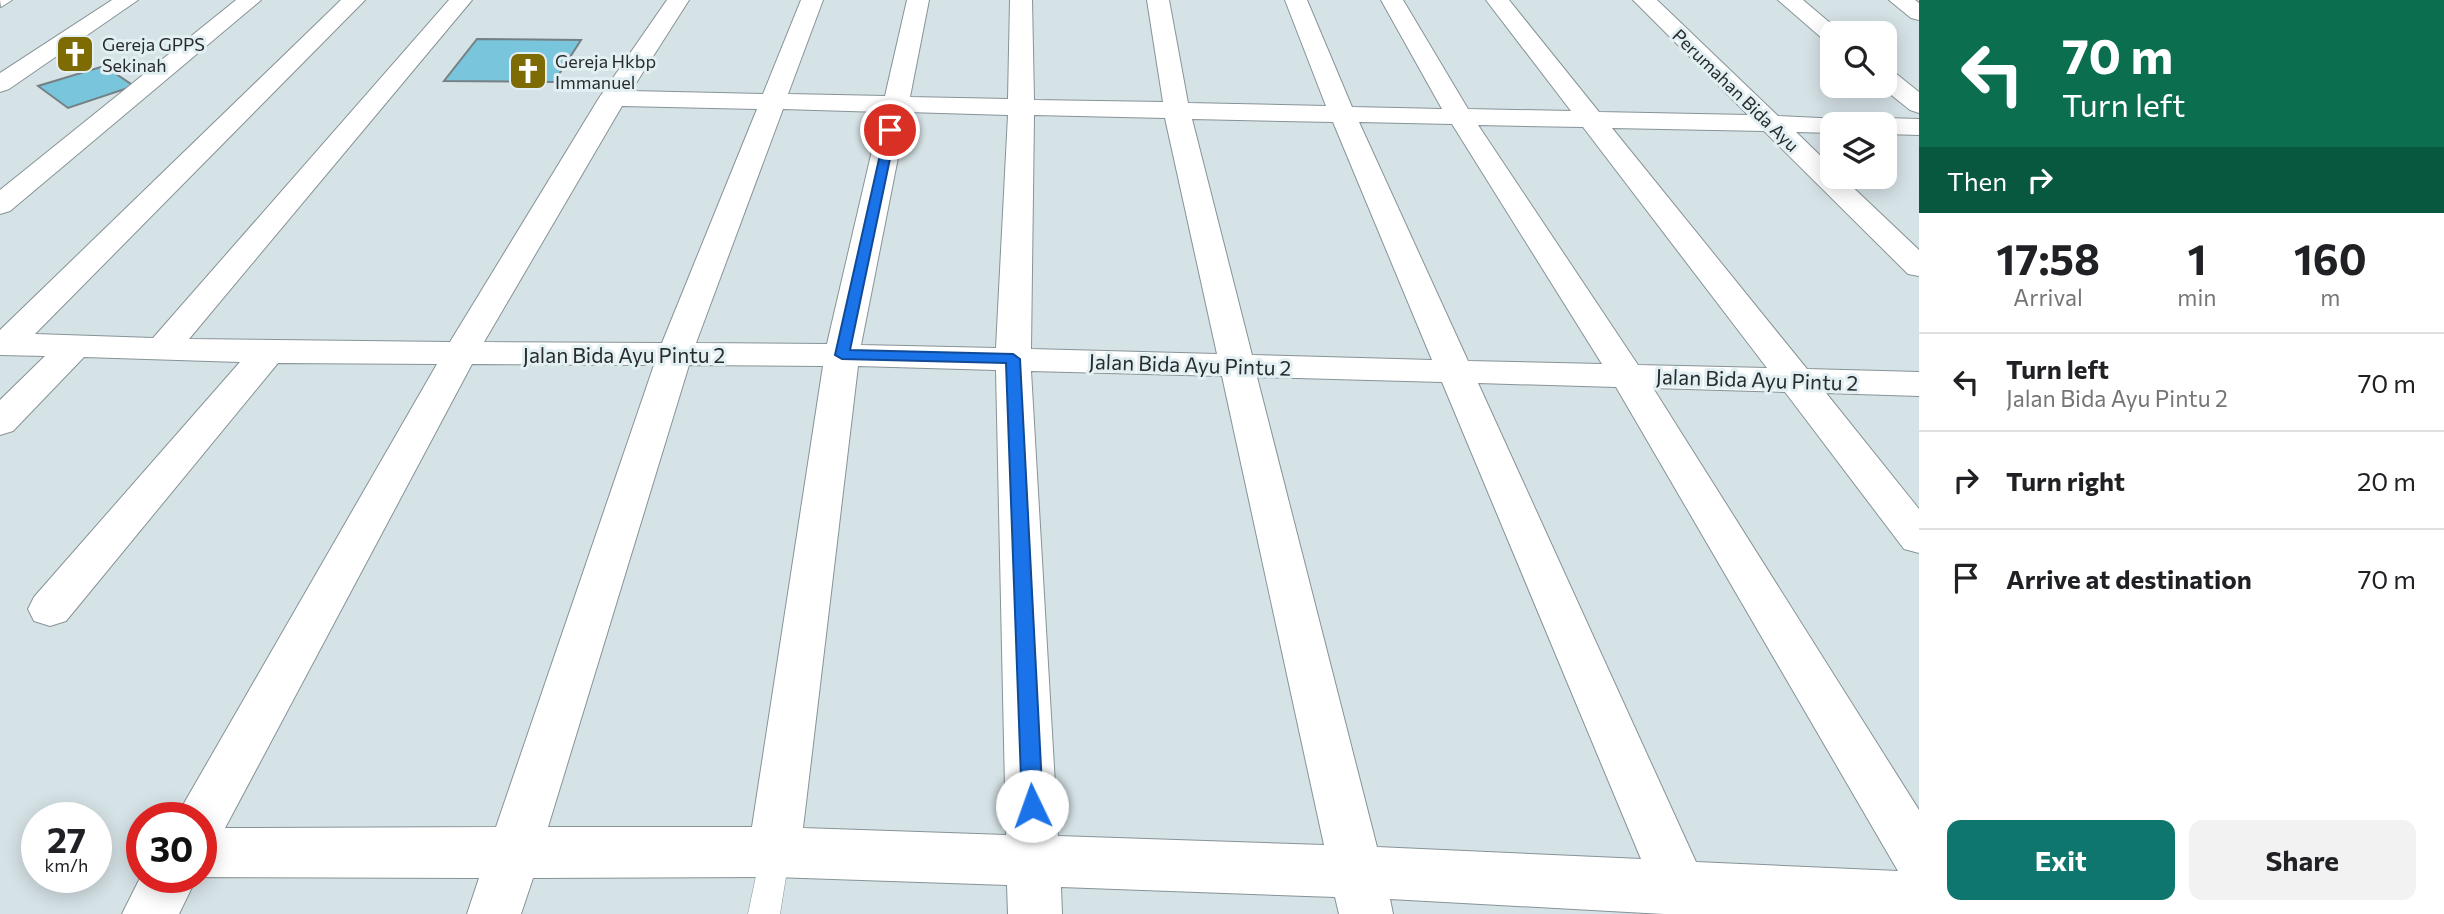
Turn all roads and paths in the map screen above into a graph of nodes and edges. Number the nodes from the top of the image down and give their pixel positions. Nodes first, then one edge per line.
1 (127, 0) edge
2 (250, 0) edge
3 (354, 0) edge
4 (461, 0) edge
5 (678, 0) edge
6 (812, 0) edge
7 (918, 0) edge
8 (1021, 0) edge
9 (1158, 0) edge
10 (1296, 0) edge
11 (1392, 0) edge
12 (1497, 0) edge
13 (1644, 0) edge
14 (1789, 0) edge
15 (1900, 0) edge
16 (1919, 13) edge
17 (1820, 25) edge
18 (0, 84) edge
19 (1897, 87) edge
20 (612, 98) junction
21 (774, 102) junction
22 (895, 105) junction
23 (1919, 105) edge
24 (1021, 108) junction
25 (1177, 112) junction
26 (1343, 116) junction
27 (1460, 117) junction
28 (1589, 120) junction
29 (1769, 123) junction
30 (1820, 125) edge
31 (1897, 126) edge
32 (1919, 127) edge
33 (0, 205) edge
34 (1919, 267) edge
35 (3, 343) edge
36 (77, 344) junction
37 (163, 348) junction
38 (268, 352) junction
39 (462, 354) junction
40 (675, 354) junction
41 (842, 355) junction
42 (1013, 359) junction
43 (1235, 365) junction
44 (1455, 371) junction
45 (1627, 376) junction
46 (1794, 381) junction
47 (1919, 384) edge
48 (0, 422) edge
49 (1919, 538) edge
50 (50, 609) dead end
51 (212, 802) edge
52 (514, 852) junction
53 (774, 852) junction
54 (217, 853) edge
55 (1919, 858) edge
56 (1035, 862) junction
57 (161, 893) edge
58 (1361, 893) edge
59 (1919, 900) edge
60 (1686, 901) edge
61 (149, 914) edge
62 (494, 914) edge
63 (764, 914) edge
64 (1035, 914) edge

1 - 18 street
2 - 33 street
3 - 35 street
4 - 37 street
5 - 20 street
6 - 21 street
7 - 22 street
8 - 24 street
9 - 25 street
10 - 26 street
11 - 27 street
12 - 28 street
13 - 29 street, Perumahan Bida Ayu
14 - 17 street
15 - 16 street
19 - 23 street
20 - 21 street
20 - 39 street
21 - 22 street
21 - 40 street
22 - 24 street
22 - 41 street
24 - 25 street
24 - 42 street
25 - 26 street
25 - 43 street
26 - 27 street
26 - 44 street
27 - 28 street
27 - 45 street
28 - 29 street
28 - 46 street
29 - 30 street
29 - 34 street, Perumahan Bida Ayu
31 - 32 street
35 - 36 street, Jalan Bida Ayu Pintu 2
36 - 37 street, Jalan Bida Ayu Pintu 2
36 - 48 street
37 - 38 street, Jalan Bida Ayu Pintu 2
38 - 39 street, Jalan Bida Ayu Pintu 2
38 - 50 street
39 - 40 street, Jalan Bida Ayu Pintu 2
39 - 51 street
40 - 41 street, Jalan Bida Ayu Pintu 2
40 - 52 street
41 - 42 street, Jalan Bida Ayu Pintu 2
41 - 53 street
42 - 43 street, Jalan Bida Ayu Pintu 2
42 - 56 street
43 - 44 street, Jalan Bida Ayu Pintu 2
43 - 58 street
44 - 45 street, Jalan Bida Ayu Pintu 2
44 - 60 street
45 - 46 street, Jalan Bida Ayu Pintu 2
45 - 55 street
46 - 47 street, Jalan Bida Ayu Pintu 2
46 - 49 street
52 - 53 street
52 - 54 street
52 - 62 street
53 - 56 street
53 - 63 lane
56 - 58 street
56 - 64 street
57 - 61 street
58 - 60 street
59 - 60 street

